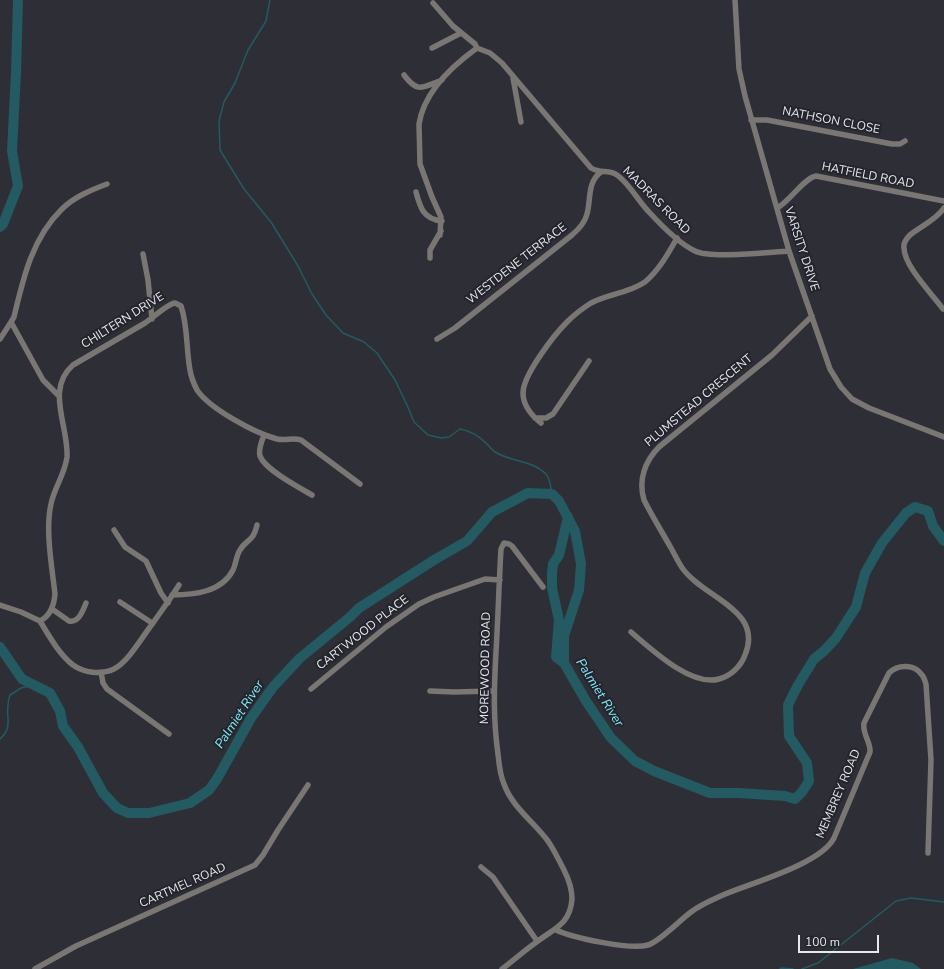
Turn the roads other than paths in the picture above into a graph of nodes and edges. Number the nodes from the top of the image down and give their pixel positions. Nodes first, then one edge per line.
1 (735, 0) edge
2 (433, 2) dead end
3 (461, 33) junction
4 (432, 48) dead end
5 (477, 48) junction
6 (404, 74) dead end
7 (513, 77) junction
8 (442, 80) junction
9 (751, 120) junction
10 (521, 122) dead end
11 (905, 141) dead end
12 (601, 172) junction
13 (107, 184) dead end
14 (416, 192) dead end
15 (944, 201) edge
16 (777, 208) junction
17 (944, 208) edge
18 (442, 221) junction
19 (677, 238) junction
20 (789, 252) junction
21 (143, 254) dead end
22 (430, 258) dead end
23 (943, 309) edge
24 (812, 316) junction
25 (152, 319) junction
26 (11, 322) junction
27 (0, 338) edge
28 (437, 339) dead end
29 (589, 361) dead end
30 (59, 396) junction
31 (535, 418) junction
32 (541, 423) dead end
33 (264, 435) junction
34 (944, 437) edge
35 (360, 484) dead end
36 (312, 495) dead end
37 (257, 525) dead end
38 (114, 530) dead end
39 (500, 580) junction
40 (179, 585) dead end
41 (543, 587) dead end
42 (172, 595) junction
43 (120, 602) dead end
44 (86, 603) dead end
45 (168, 603) junction
46 (0, 605) edge
47 (52, 609) junction
48 (40, 621) junction
49 (152, 623) junction
50 (631, 632) dead end
51 (100, 672) junction
52 (311, 689) dead end
53 (430, 691) dead end
54 (494, 691) junction
55 (169, 734) dead end
56 (308, 785) dead end
57 (928, 854) dead end
58 (482, 867) dead end
59 (556, 930) junction
60 (537, 941) junction
61 (35, 969) edge
62 (502, 969) edge

1 - 9 street, VARSITY DRIVE
2 - 3 street, MADRAS ROAD
3 - 4 street
3 - 5 street, MADRAS ROAD
5 - 7 street, MADRAS ROAD
5 - 8 street
6 - 8 street
7 - 10 street
7 - 12 street, MADRAS ROAD
8 - 18 street
9 - 11 street, NATHSON CLOSE
9 - 16 street, VARSITY DRIVE
12 - 19 street, MADRAS ROAD
12 - 28 street, WESTDENE TERRACE
13 - 26 street
14 - 18 street
15 - 16 street, HATFIELD ROAD
16 - 20 street, VARSITY DRIVE
17 - 23 street
18 - 22 street
19 - 20 street, MADRAS ROAD
19 - 31 street
20 - 24 street, VARSITY DRIVE
21 - 25 street
24 - 34 street, VARSITY DRIVE
24 - 50 street, PLUMSTEAD CRESCENT
25 - 30 street, CHILTERN DRIVE
25 - 33 street, CHILTERN DRIVE
26 - 27 street
26 - 30 street
29 - 31 street
30 - 47 street, CHILTERN DRIVE
31 - 32 street
33 - 35 street, CHILTERN DRIVE
33 - 36 street
37 - 42 street
38 - 45 street
39 - 41 street, MOREWOOD ROAD
39 - 52 street, CARTWOOD PLACE
39 - 54 street, MOREWOOD ROAD
40 - 42 street
42 - 45 street
43 - 49 street
44 - 47 street
45 - 49 street
46 - 48 street
47 - 48 street
48 - 51 street
49 - 51 street
51 - 55 street
53 - 54 street
54 - 59 street, MOREWOOD ROAD
56 - 61 street, CARTMEL ROAD
57 - 59 street, MEMBREY ROAD
58 - 60 street
59 - 60 street, MOREWOOD ROAD
60 - 62 street, MOREWOOD ROAD

